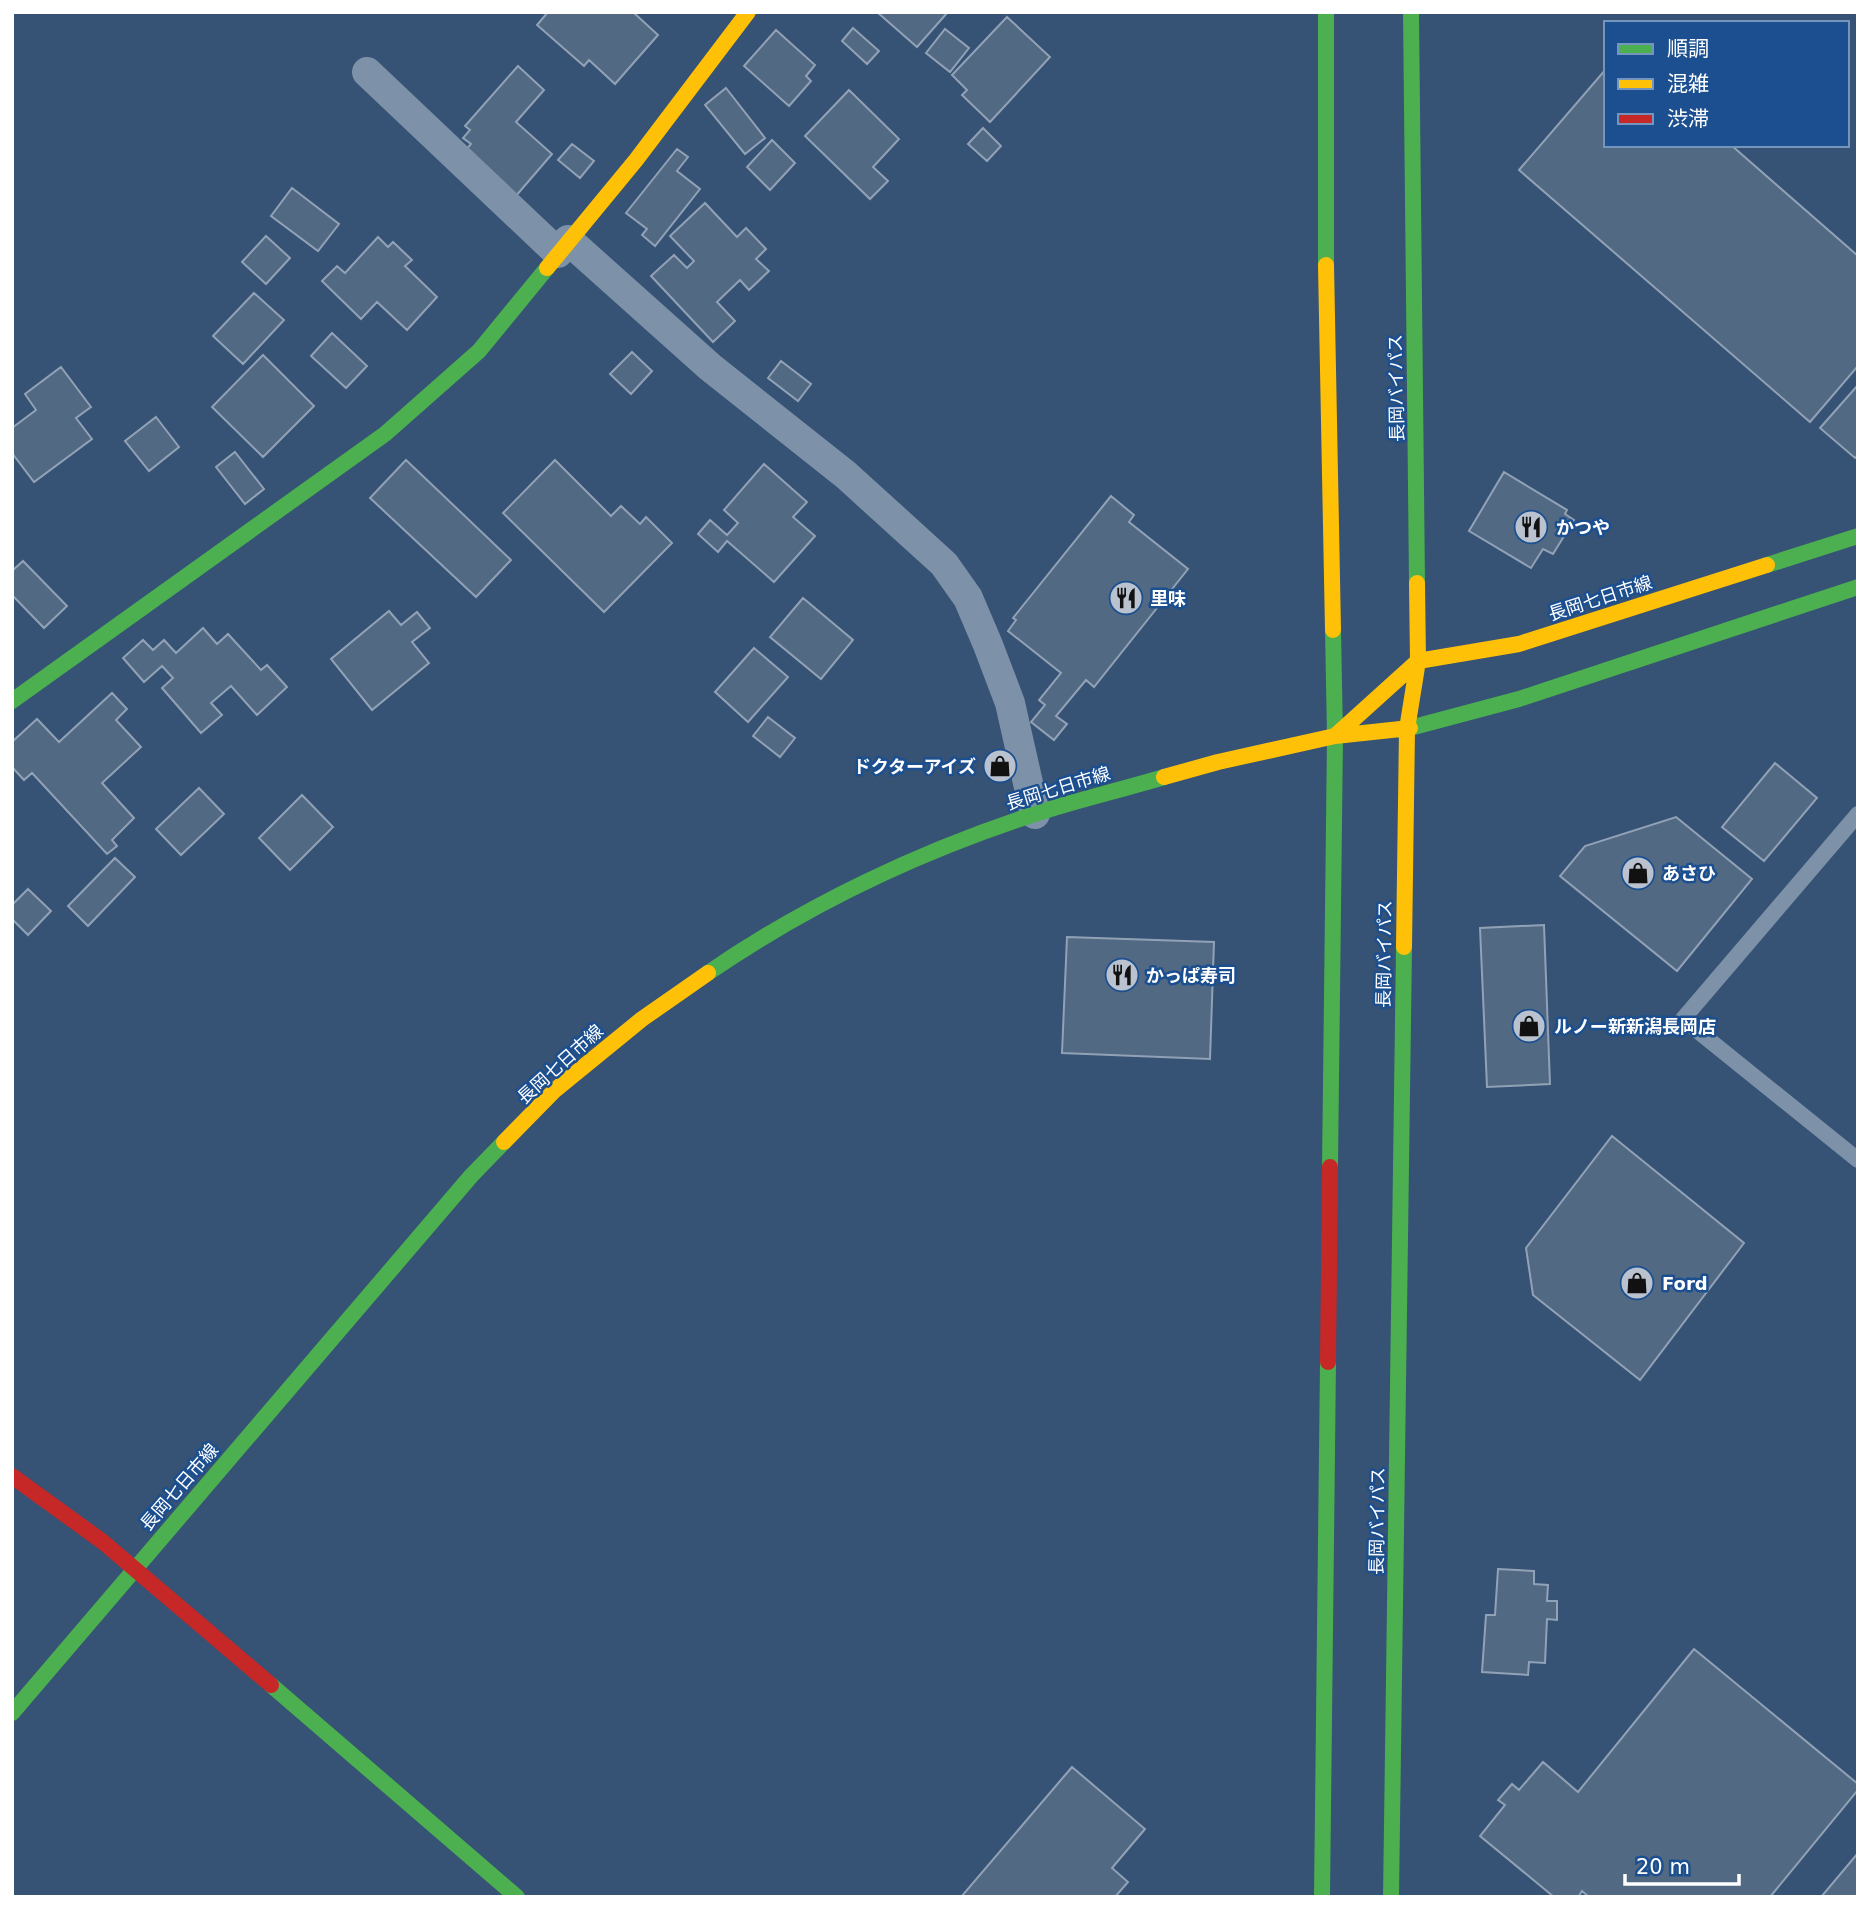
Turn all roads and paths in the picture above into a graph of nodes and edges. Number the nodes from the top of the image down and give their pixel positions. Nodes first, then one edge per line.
1 (748, 12) edge
2 (1326, 12) edge
3 (1412, 12) edge
4 (367, 72) dead end
5 (563, 247) junction
6 (1858, 536) edge
7 (1858, 587) edge
8 (1418, 661) junction
9 (12, 701) edge
10 (1407, 729) junction
11 (1335, 736) junction
12 (1035, 814) junction
13 (1858, 814) edge
14 (1858, 1160) edge
15 (12, 1476) edge
16 (135, 1569) junction
17 (12, 1713) edge
18 (517, 1897) edge
19 (1322, 1897) edge
20 (1391, 1897) edge

1 - 5 main road
2 - 11 main road
3 - 8 main road, 長岡バイパス
4 - 5 street
5 - 9 main road
5 - 12 street
6 - 8 main road, 長岡七日市線
7 - 10 main road, 長岡七日市線
8 - 10 main road, 長岡バイパス
8 - 11 main road, 長岡七日市線
10 - 11 main road, 長岡七日市線
10 - 20 main road, 長岡バイパス
11 - 12 main road, 長岡七日市線
11 - 19 main road
12 - 16 main road, 長岡七日市線
13 - 14 lane
15 - 16 main road
16 - 17 main road, 長岡七日市線
16 - 18 main road

